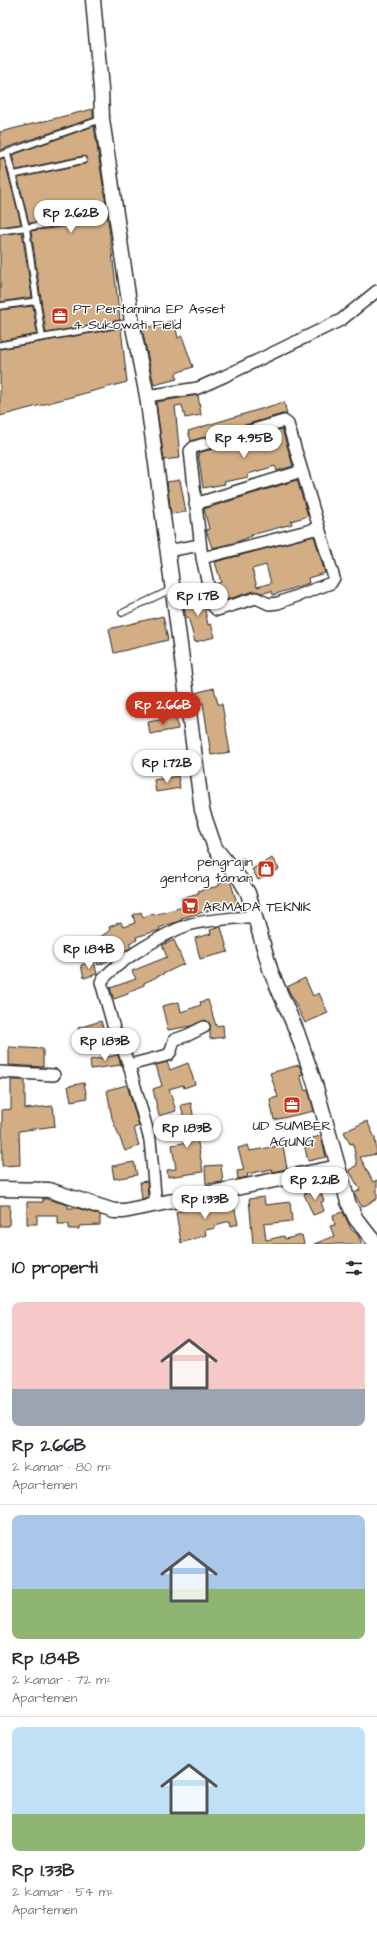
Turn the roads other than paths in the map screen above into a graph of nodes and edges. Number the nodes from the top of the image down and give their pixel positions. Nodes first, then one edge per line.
1 (93, 0) edge
2 (102, 119) junction
3 (7, 153) junction
4 (0, 155) edge
5 (84, 160) dead end
6 (13, 175) junction
7 (95, 218) dead end
8 (26, 227) junction
9 (0, 231) edge
10 (377, 291) edge
11 (37, 301) junction
12 (0, 306) edge
13 (132, 322) junction
14 (42, 337) junction
15 (0, 345) edge
16 (147, 396) junction
17 (302, 471) junction
18 (195, 504) junction
19 (319, 528) junction
20 (200, 545) junction
21 (167, 551) junction
22 (202, 558) junction
23 (172, 589) junction
24 (122, 613) dead end
25 (255, 916) junction
26 (204, 1027) dead end
27 (129, 1065) junction
28 (0, 1072) edge
29 (54, 1075) dead end
30 (338, 1167) junction
31 (0, 1189) edge
32 (156, 1205) junction
33 (376, 1244) edge

1 - 2 street
2 - 3 lane
2 - 13 street
3 - 4 lane
3 - 6 lane
5 - 6 lane
6 - 8 lane
7 - 8 lane
8 - 9 lane
8 - 11 lane
10 - 16 street
11 - 12 lane
11 - 14 lane
13 - 14 lane
13 - 16 street
14 - 15 lane
16 - 21 street
17 - 18 street
17 - 18 street
17 - 19 street
18 - 20 street
19 - 22 street
19 - 22 street
20 - 21 street
20 - 22 street
21 - 23 street
23 - 24 lane
23 - 25 street
25 - 27 street
25 - 30 street
26 - 27 street
27 - 32 street
28 - 29 street
30 - 32 street
30 - 33 street
31 - 32 street

